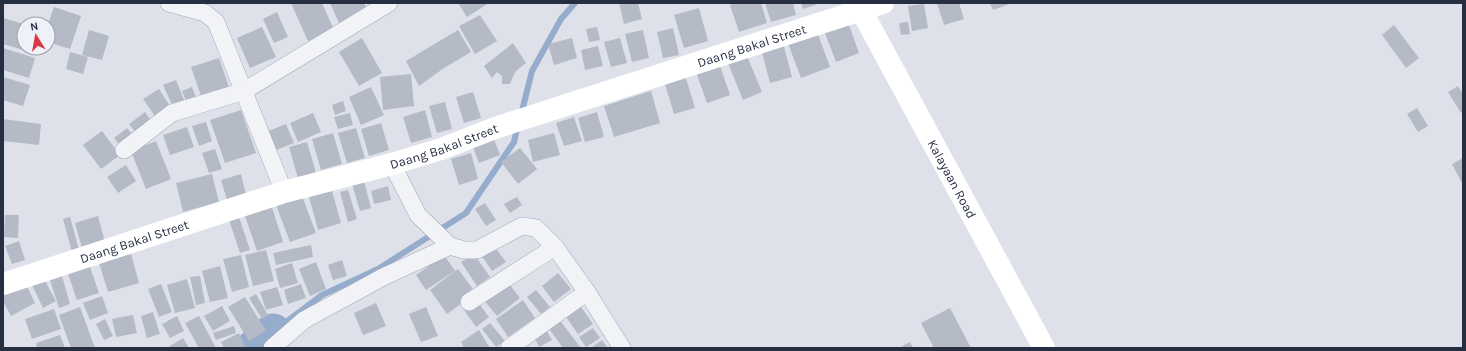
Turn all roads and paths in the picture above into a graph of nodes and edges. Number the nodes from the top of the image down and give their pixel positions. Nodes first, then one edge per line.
1 (168, 3) edge
2 (389, 3) edge
3 (884, 3) edge
4 (862, 10) junction
5 (244, 91) junction
6 (124, 150) dead end
7 (392, 164) junction
8 (284, 192) junction
9 (448, 244) junction
10 (555, 247) junction
11 (3, 284) edge
12 (587, 292) junction
13 (469, 302) dead end
14 (619, 347) edge
15 (272, 348) edge
16 (508, 348) edge
17 (1044, 348) edge

1 - 5 street
2 - 5 street
3 - 4 street, Daang Bakal Street
4 - 7 street, Daang Bakal Street
4 - 17 street, Kalayaan Road
5 - 6 street
5 - 8 street
7 - 8 street, Daang Bakal Street
7 - 9 street
8 - 11 street, Daang Bakal Street
9 - 10 street
9 - 15 street
10 - 12 street
10 - 13 street
12 - 14 street
12 - 16 street

